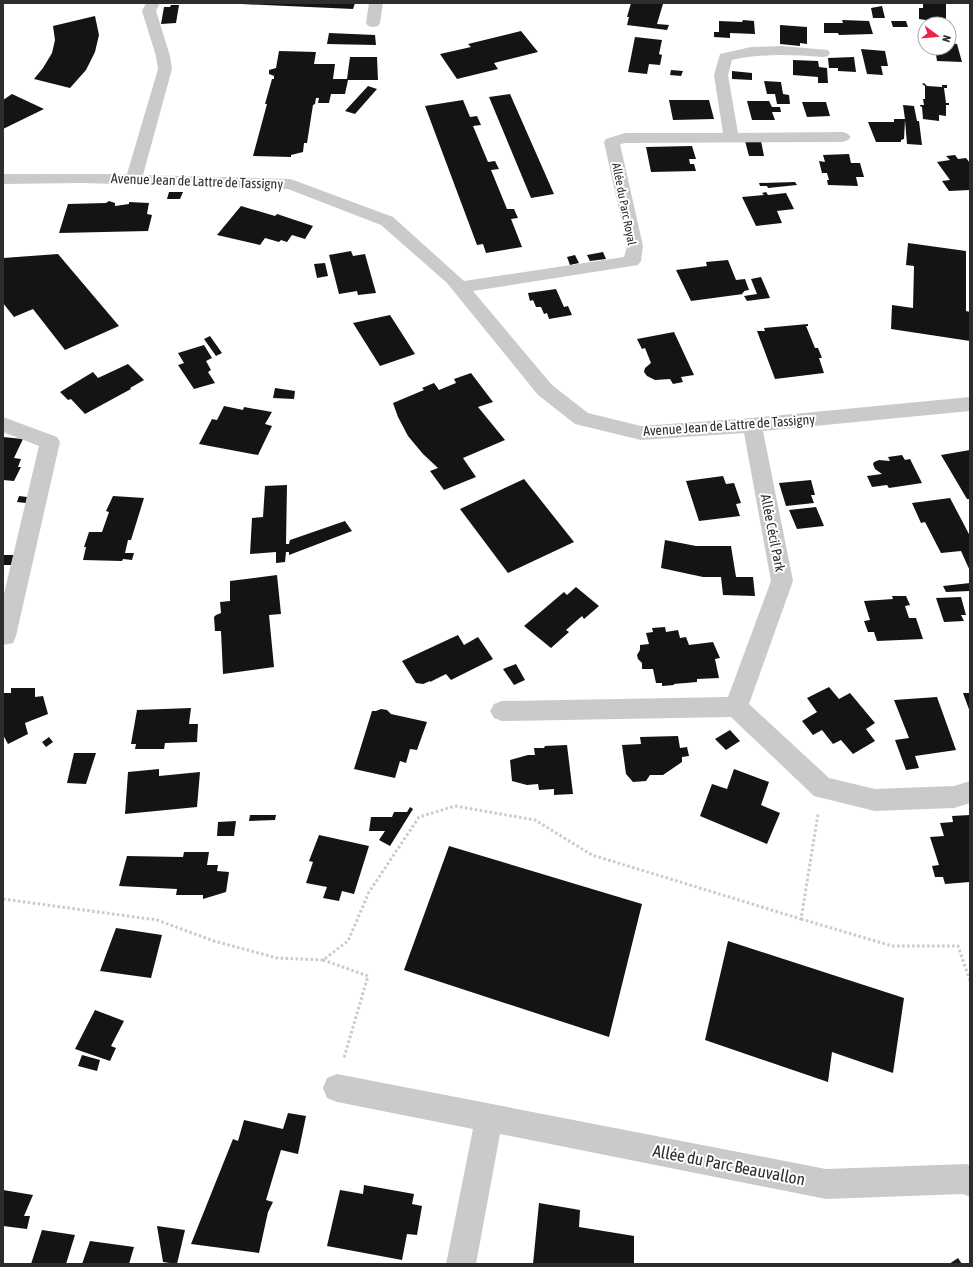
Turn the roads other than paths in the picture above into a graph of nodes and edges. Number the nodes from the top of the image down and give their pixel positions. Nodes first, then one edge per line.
1 (153, 3) edge
2 (376, 3) edge
3 (373, 23) dead end
4 (823, 53) dead end
5 (844, 136) dead end
6 (731, 137) junction
7 (3, 179) edge
8 (133, 180) junction
9 (460, 287) junction
10 (970, 404) edge
11 (3, 424) edge
12 (752, 425) junction
13 (6, 636) dead end
14 (736, 707) junction
15 (502, 711) dead end
16 (970, 792) edge
17 (337, 1088) dead end
18 (490, 1117) junction
19 (970, 1182) edge
20 (461, 1264) edge

1 - 8 street
2 - 3 street
4 - 6 street
5 - 6 street, Allée du Parc Royal
6 - 9 street, Allée du Parc Royal
7 - 8 street, Avenue Jean de Lattre de Tassigny
8 - 9 street, Avenue Jean de Lattre de Tassigny
9 - 12 street, Avenue Jean de Lattre de Tassigny
10 - 12 street, Avenue Jean de Lattre de Tassigny
11 - 13 street
12 - 14 street, Allée Cécil Park
14 - 15 street
14 - 16 street
17 - 18 street, Allée du Parc Beauvallon
18 - 19 street, Allée du Parc Beauvallon
18 - 20 street

